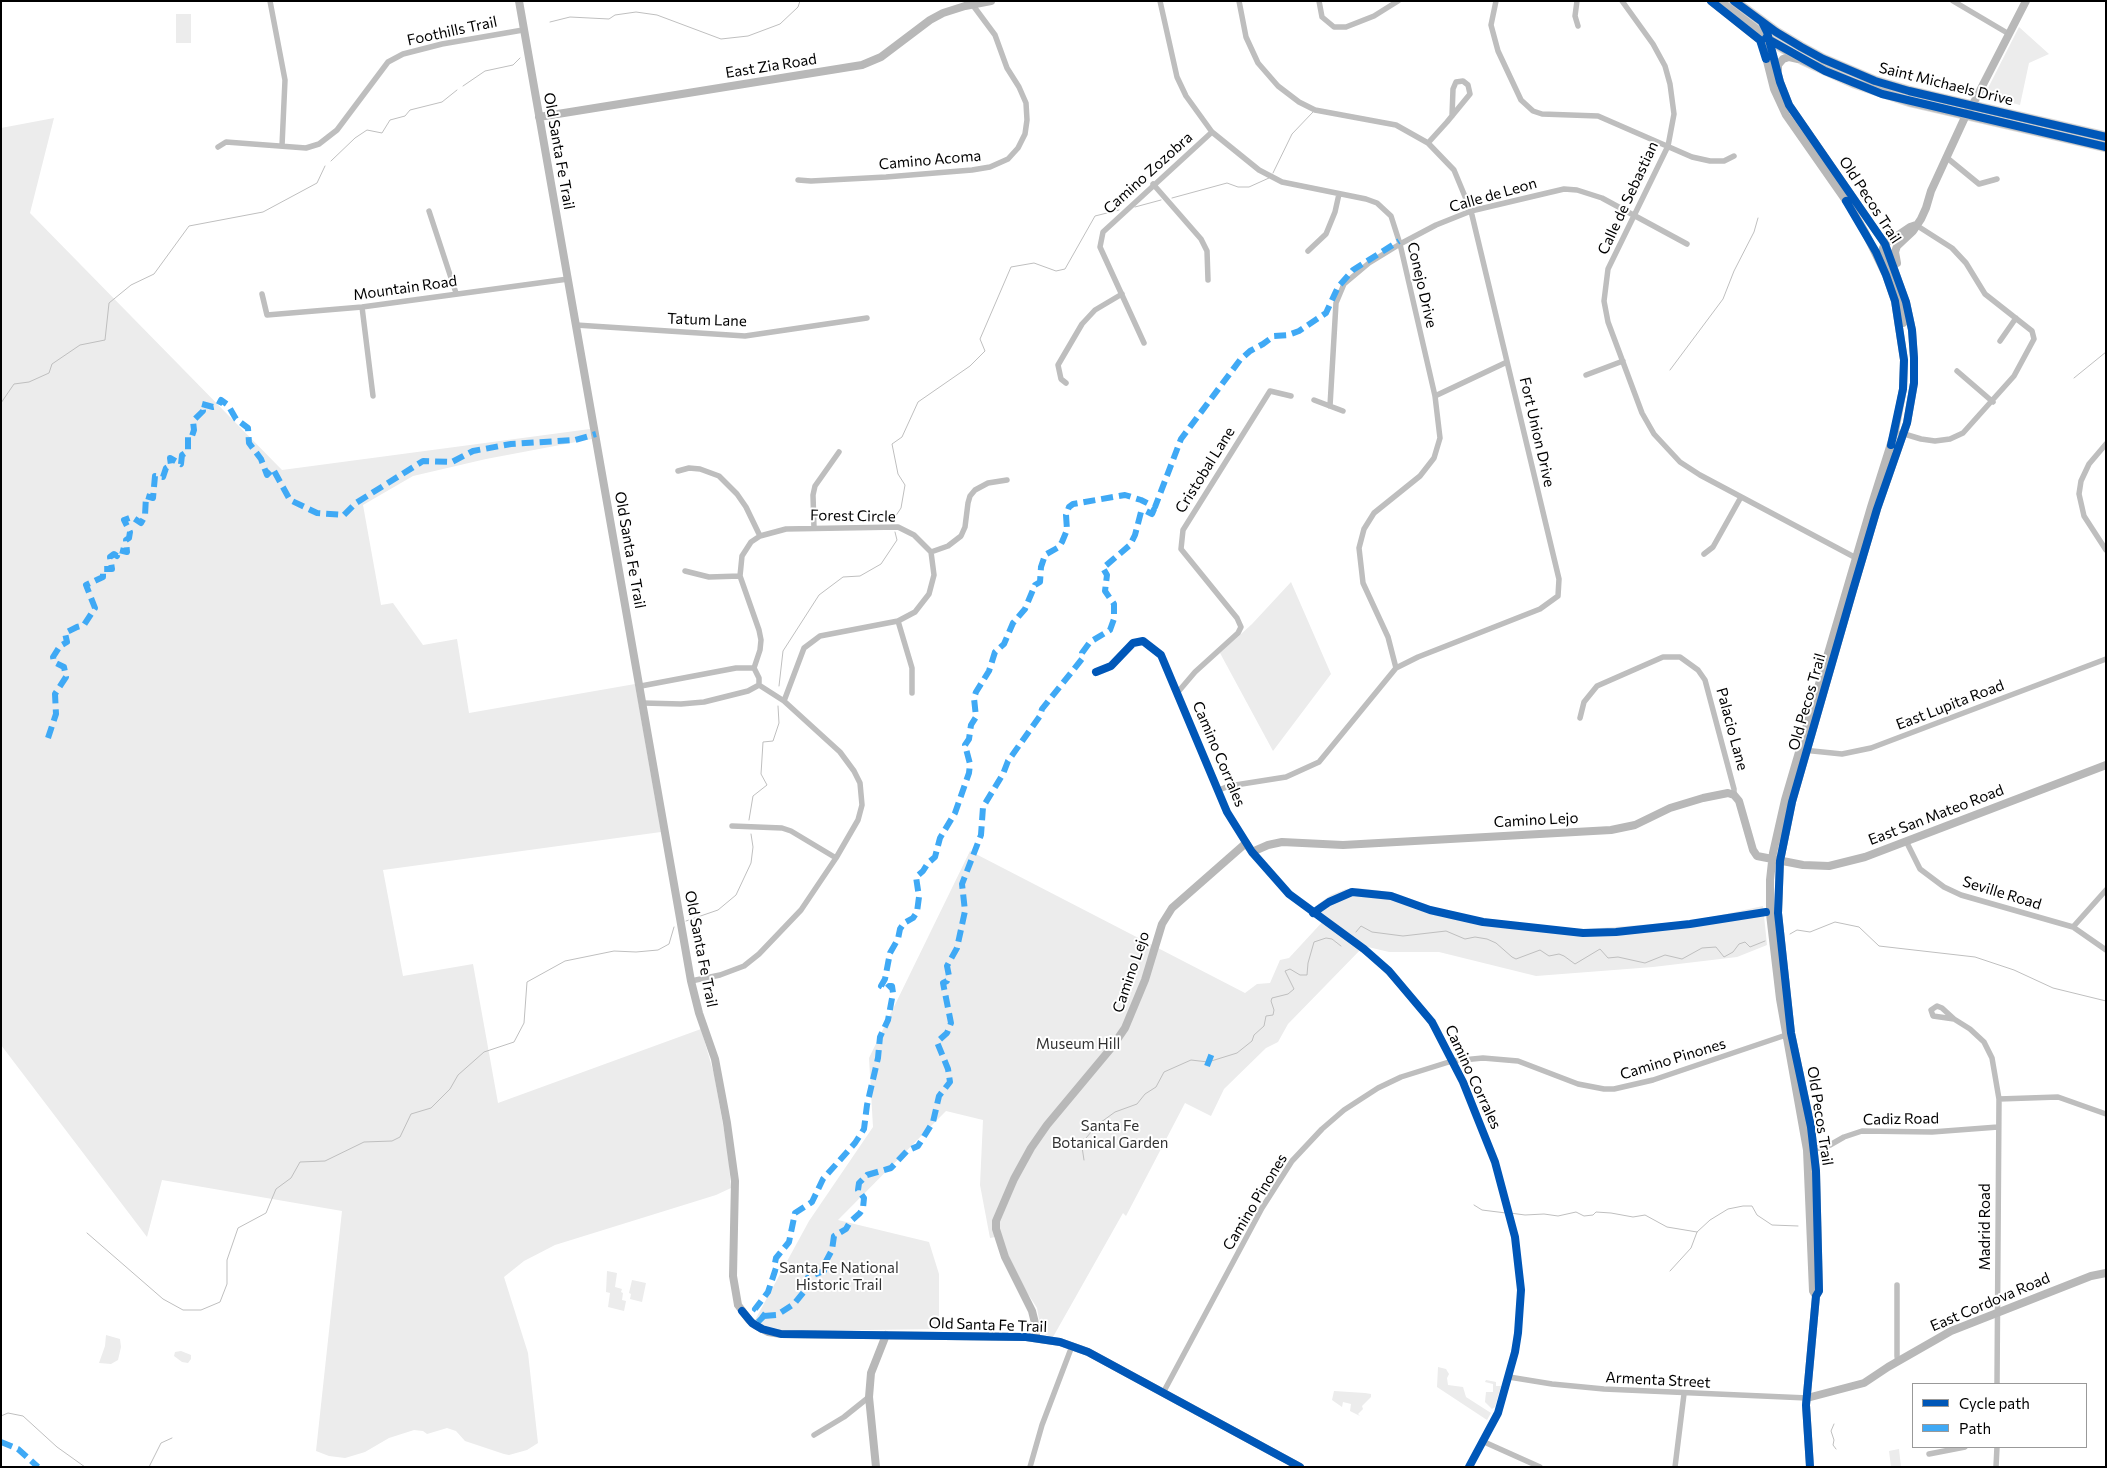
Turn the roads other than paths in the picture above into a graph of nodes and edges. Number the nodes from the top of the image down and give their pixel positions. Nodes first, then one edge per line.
1 (270, 1) edge
2 (519, 1) edge
3 (991, 1) edge
4 (1160, 1) edge
5 (1239, 1) edge
6 (1319, 1) edge
7 (1398, 1) edge
8 (1496, 1) edge
9 (1577, 1) edge
10 (1622, 1) edge
11 (1711, 1) edge
12 (1719, 1) edge
13 (1734, 1) edge
14 (1953, 1) edge
15 (2026, 1) edge
16 (972, 4) junction
17 (1762, 22) junction
18 (1578, 26) dead end
19 (523, 30) junction
20 (2009, 34) junction
21 (1770, 40) junction
22 (1803, 60) junction
23 (1780, 82) junction
24 (1972, 106) junction
25 (1966, 115) junction
26 (1452, 116) junction
27 (539, 117) junction
28 (1212, 132) junction
29 (2106, 136) edge
30 (1428, 143) junction
31 (282, 146) junction
32 (1668, 146) junction
33 (218, 147) dead end
34 (2106, 147) edge
35 (1734, 156) dead end
36 (1946, 157) junction
37 (1997, 179) dead end
38 (798, 180) dead end
39 (1153, 184) junction
40 (1339, 194) junction
41 (1471, 211) junction
42 (428, 212) dead end
43 (1634, 215) junction
44 (1916, 225) junction
45 (1400, 244) junction
46 (1687, 244) dead end
47 (1885, 244) junction
48 (1308, 251) dead end
49 (568, 279) junction
50 (1208, 280) dead end
51 (456, 293) junction
52 (262, 294) dead end
53 (1122, 294) junction
54 (362, 307) junction
55 (866, 318) dead end
56 (2016, 318) junction
57 (576, 325) junction
58 (1912, 330) junction
59 (2000, 341) dead end
60 (1144, 344) dead end
61 (1904, 360) junction
62 (1623, 361) junction
63 (1508, 362) junction
64 (1957, 371) dead end
65 (1586, 375) dead end
66 (1066, 383) dead end
67 (373, 396) dead end
68 (1291, 396) dead end
69 (1435, 396) junction
70 (1314, 400) dead end
71 (1993, 402) junction
72 (1330, 406) junction
73 (1343, 412) dead end
74 (1899, 432) junction
75 (2106, 444) edge
76 (839, 452) dead end
77 (678, 471) dead end
78 (1007, 480) dead end
79 (1741, 497) junction
80 (814, 528) junction
81 (760, 536) junction
82 (2106, 550) edge
83 (931, 552) junction
84 (1704, 554) dead end
85 (1859, 559) junction
86 (685, 571) dead end
87 (740, 576) junction
88 (898, 621) junction
89 (2106, 659) edge
90 (754, 668) junction
91 (1396, 668) junction
92 (1096, 672) dead end
93 (759, 685) junction
94 (641, 686) junction
95 (1178, 692) junction
96 (912, 693) dead end
97 (784, 701) junction
98 (644, 702) junction
99 (1580, 718) dead end
100 (1803, 750) junction
101 (2106, 765) edge
102 (1219, 790) junction
103 (1734, 795) junction
104 (732, 826) dead end
105 (1906, 841) junction
106 (1246, 842) junction
107 (1252, 852) junction
108 (836, 858) junction
109 (1776, 860) junction
110 (2106, 890) edge
111 (2073, 927) junction
112 (2106, 950) edge
113 (691, 981) junction
114 (1954, 1019) dead end
115 (1788, 1035) junction
116 (1452, 1061) junction
117 (1999, 1099) junction
118 (2106, 1114) edge
119 (1998, 1127) junction
120 (1810, 1150) junction
121 (2106, 1273) edge
122 (1897, 1285) dead end
123 (1997, 1313) junction
124 (886, 1335) junction
125 (1036, 1337) junction
126 (1072, 1346) junction
127 (1898, 1362) junction
128 (1509, 1377) junction
129 (1998, 1383) edge
130 (1163, 1393) junction
131 (1684, 1394) junction
132 (868, 1397) junction
133 (1807, 1398) junction
134 (814, 1435) dead end
135 (1482, 1441) junction
136 (1960, 1448) edge
137 (1997, 1448) edge
138 (1929, 1454) dead end
139 (876, 1467) edge
140 (1030, 1467) edge
141 (1300, 1467) edge
142 (1468, 1467) edge
143 (1540, 1467) edge
144 (1676, 1467) edge
145 (1810, 1467) edge
146 (1996, 1467) edge

1 - 31 street
2 - 19 street, Old Santa Fe Trail
3 - 16 street, East Zia Road
4 - 28 street, Conejo Drive
5 - 30 street, Fort Union Drive
6 - 7 street
8 - 32 street
9 - 18 street
10 - 32 street, Calle de Sebastian
11 - 61 street, Old Pecos Trail
12 - 21 main road, Saint Michaels Drive
13 - 17 main road, Old Pecos Trail
14 - 20 street
15 - 20 street
16 - 27 street, East Zia Road
16 - 38 street, Camino Acoma
17 - 21 street, Old Pecos Trail
17 - 24 main road, Saint Michaels Drive
19 - 27 street, Old Santa Fe Trail
19 - 31 street, Foothills Trail
20 - 24 street
21 - 22 main road, Saint Michaels Drive
21 - 23 street, Old Pecos Trail
22 - 23 street
22 - 25 main road, Saint Michaels Drive
23 - 47 street, Old Pecos Trail
24 - 25 street
24 - 29 main road, Saint Michaels Drive
25 - 34 main road, Saint Michaels Drive
25 - 36 street
26 - 26 street
26 - 30 street
27 - 49 street, Old Santa Fe Trail
28 - 39 street, Camino Zozobra
28 - 40 street, Conejo Drive
30 - 41 street, Fort Union Drive
31 - 33 street, Foothills Trail
32 - 35 street
32 - 43 street, Calle de Sebastian
36 - 37 street
36 - 44 street
39 - 50 street
39 - 53 street, Camino Zozobra
40 - 45 street, Conejo Drive
40 - 48 street
41 - 43 street, Calle de Leon
41 - 45 street, Calle de Leon
41 - 63 street, Fort Union Drive
42 - 51 street
43 - 46 street, Calle de Leon
43 - 62 street, Calle de Sebastian
44 - 47 street
44 - 56 street
44 - 58 street
45 - 69 street, Conejo Drive
45 - 72 street, Calle de Leon
47 - 58 street, Old Pecos Trail
47 - 61 street
49 - 51 street, Mountain Road
49 - 57 street, Old Santa Fe Trail
51 - 54 street, Mountain Road
52 - 54 street, Mountain Road
53 - 60 street, Camino Zozobra
53 - 66 street
54 - 67 street
55 - 57 street, Tatum Lane
56 - 59 street
56 - 71 street
57 - 94 street, Old Santa Fe Trail
58 - 74 street, Old Pecos Trail
61 - 74 street, Old Pecos Trail
62 - 65 street
62 - 79 street, Calle de Sebastian
63 - 69 street
63 - 91 street, Fort Union Drive
64 - 71 street
68 - 95 street, Cristobal Lane
69 - 91 street, Conejo Drive
70 - 72 street
71 - 74 street
72 - 73 street
74 - 85 street, Old Pecos Trail
75 - 82 street
76 - 80 street
77 - 81 street
78 - 83 street
79 - 84 street
79 - 85 street, Calle de Sebastian
80 - 81 street, Forest Circle
80 - 83 street, Forest Circle
81 - 87 street
83 - 88 street
85 - 100 street, Old Pecos Trail
86 - 87 street
87 - 90 street
88 - 96 street
88 - 97 street
89 - 100 street, East Lupita Road
90 - 93 street
90 - 94 street
91 - 102 street, Fort Union Drive
92 - 95 street, Camino Corrales
93 - 97 street
93 - 98 street
94 - 98 street, Old Santa Fe Trail
95 - 102 street, Camino Corrales
97 - 108 street
98 - 113 street, Old Santa Fe Trail
99 - 103 street, Palacio Lane
100 - 109 street, Old Pecos Trail
101 - 105 street, East San Mateo Road
102 - 106 street, Camino Corrales
103 - 107 street, Camino Lejo
103 - 109 street
104 - 108 street
105 - 109 street, East San Mateo Road
105 - 111 street, Seville Road
106 - 107 street, Camino Corrales
106 - 125 street, Camino Lejo
107 - 116 street, Camino Corrales
108 - 113 street
109 - 115 street, Old Pecos Trail
110 - 111 street
111 - 112 street, Seville Road
113 - 124 street, Old Santa Fe Trail
114 - 117 street, Madrid Road
115 - 116 street, Camino Pinones
115 - 120 street, Old Pecos Trail
116 - 128 street, Camino Corrales
116 - 130 street, Camino Pinones
117 - 118 street
117 - 119 street, Madrid Road
119 - 120 street, Cadiz Road
119 - 123 street, Madrid Road
120 - 133 street, Old Pecos Trail
121 - 123 street, East Cordova Road
122 - 127 street
123 - 127 street, East Cordova Road
123 - 129 street, Madrid Road
124 - 125 street, Old Santa Fe Trail
124 - 132 street
125 - 126 street, Old Santa Fe Trail
126 - 130 street, Old Santa Fe Trail
126 - 140 street
127 - 133 street, East Cordova Road
128 - 131 street, Armenta Street
128 - 135 street, Camino Corrales
130 - 141 street, Old Santa Fe Trail
131 - 133 street, Armenta Street
131 - 144 street
132 - 134 street
132 - 139 street
133 - 145 street, Old Pecos Trail
135 - 142 street, Camino Corrales
135 - 143 street
136 - 138 street
137 - 146 street

